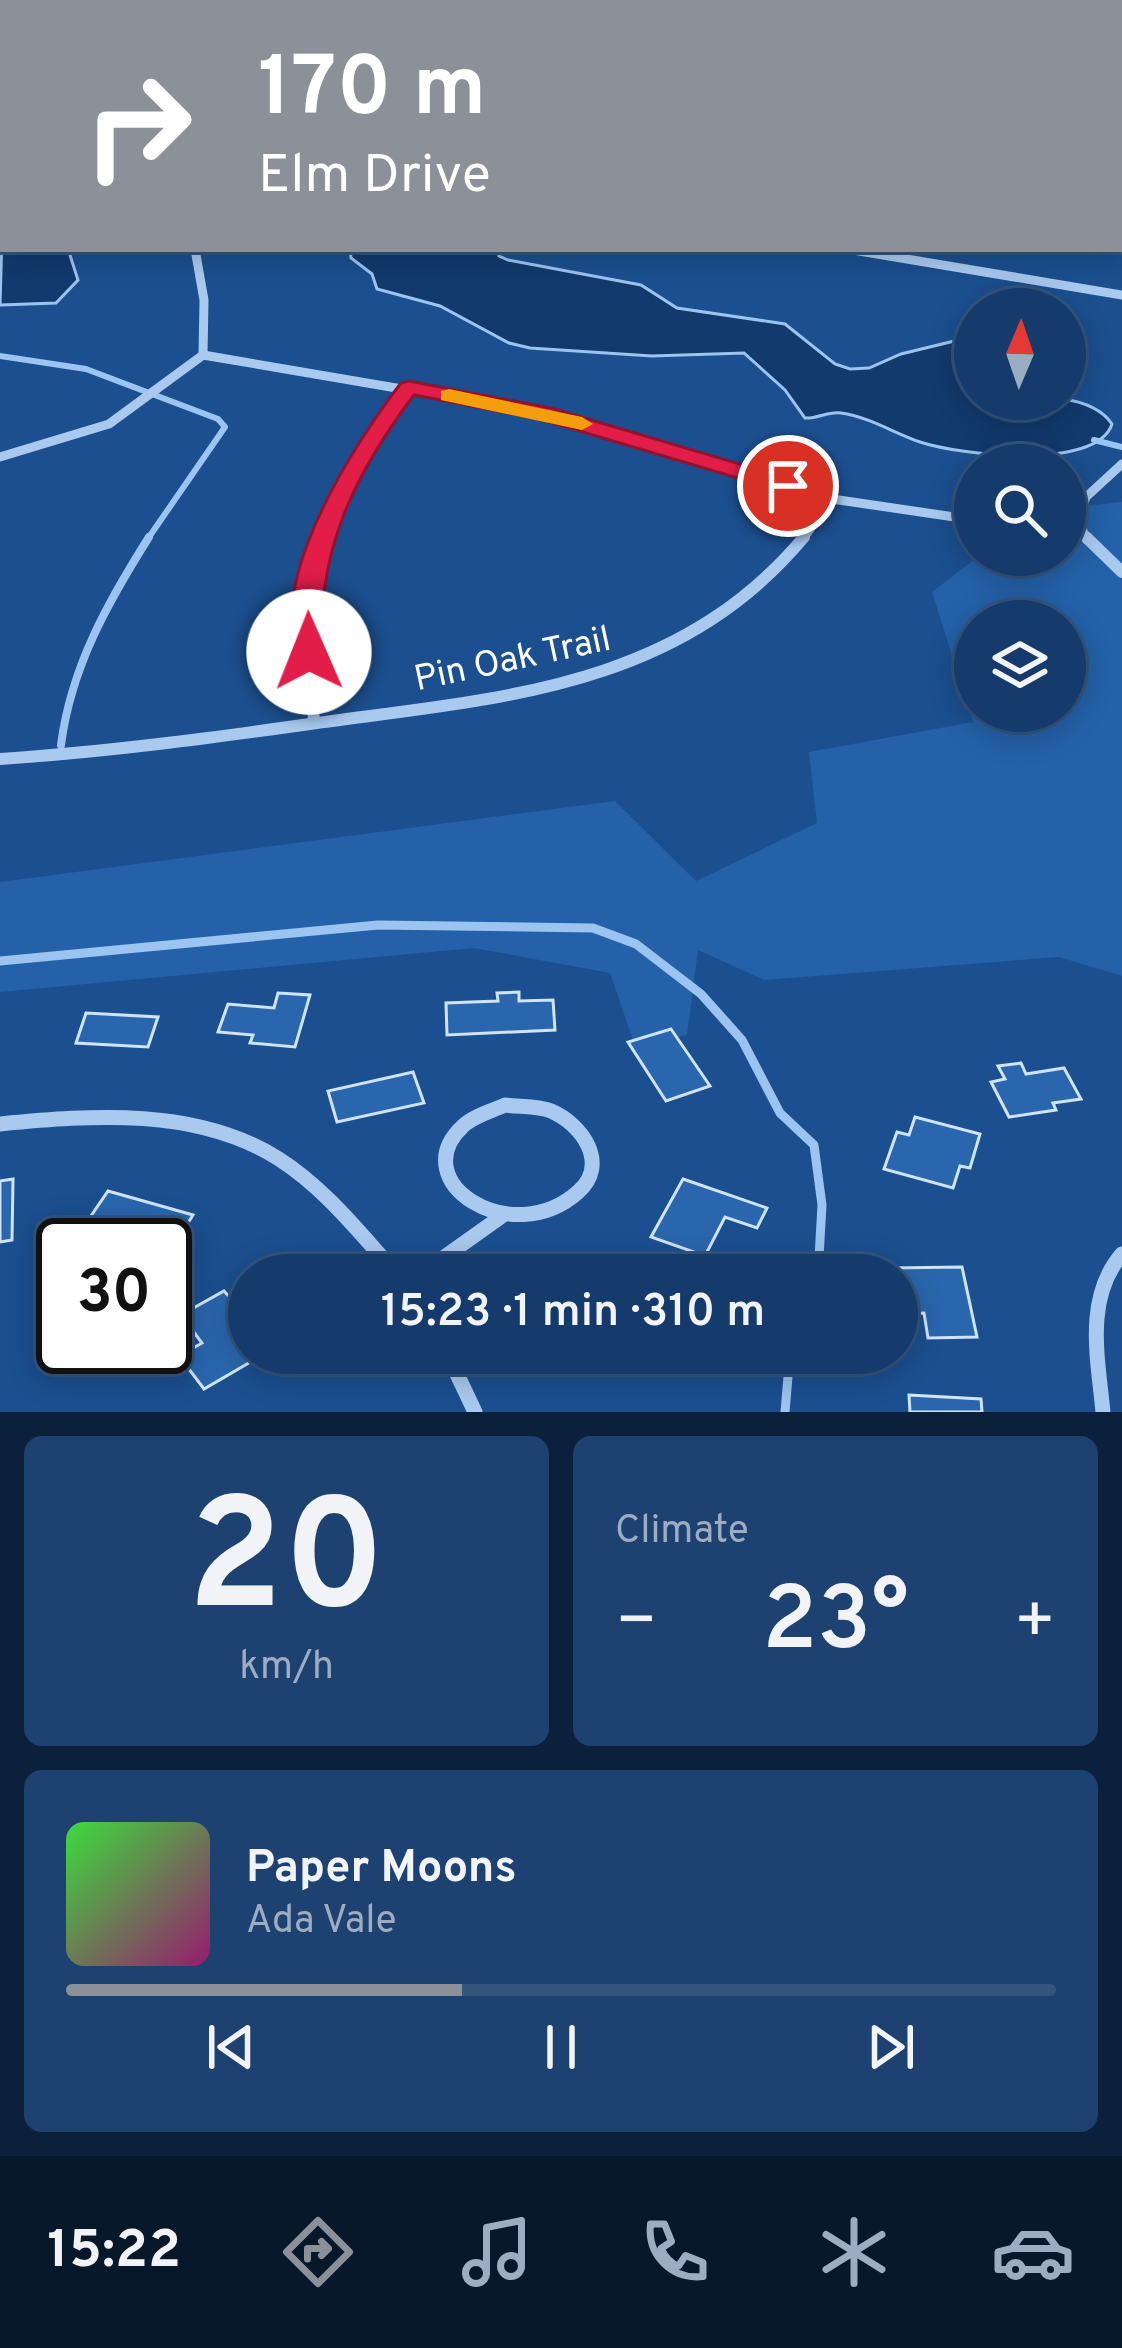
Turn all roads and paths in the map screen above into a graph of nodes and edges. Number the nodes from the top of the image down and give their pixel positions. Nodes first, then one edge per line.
1 (196, 252) edge
2 (865, 252) edge
3 (1122, 295) edge
4 (203, 355) junction
5 (409, 388) junction
6 (0, 457) edge
7 (1122, 464) edge
8 (1086, 496) edge
9 (832, 499) junction
10 (954, 517) edge
11 (1086, 539) edge
12 (1122, 572) edge
13 (314, 723) junction
14 (0, 759) edge
15 (0, 1124) edge
16 (502, 1216) junction
17 (378, 1254) edge
18 (449, 1254) edge
19 (1122, 1254) edge
20 (457, 1374) edge
21 (475, 1412) edge
22 (1103, 1412) edge

1 - 4 street
2 - 3 street
4 - 5 street
4 - 6 street
5 - 9 street
5 - 13 street
7 - 8 street
9 - 10 street
9 - 13 street, Pin Oak Trail
11 - 12 street
13 - 14 street, Pin Oak Trail
15 - 17 street
16 - 16 street
16 - 18 street
19 - 22 street
20 - 21 street

